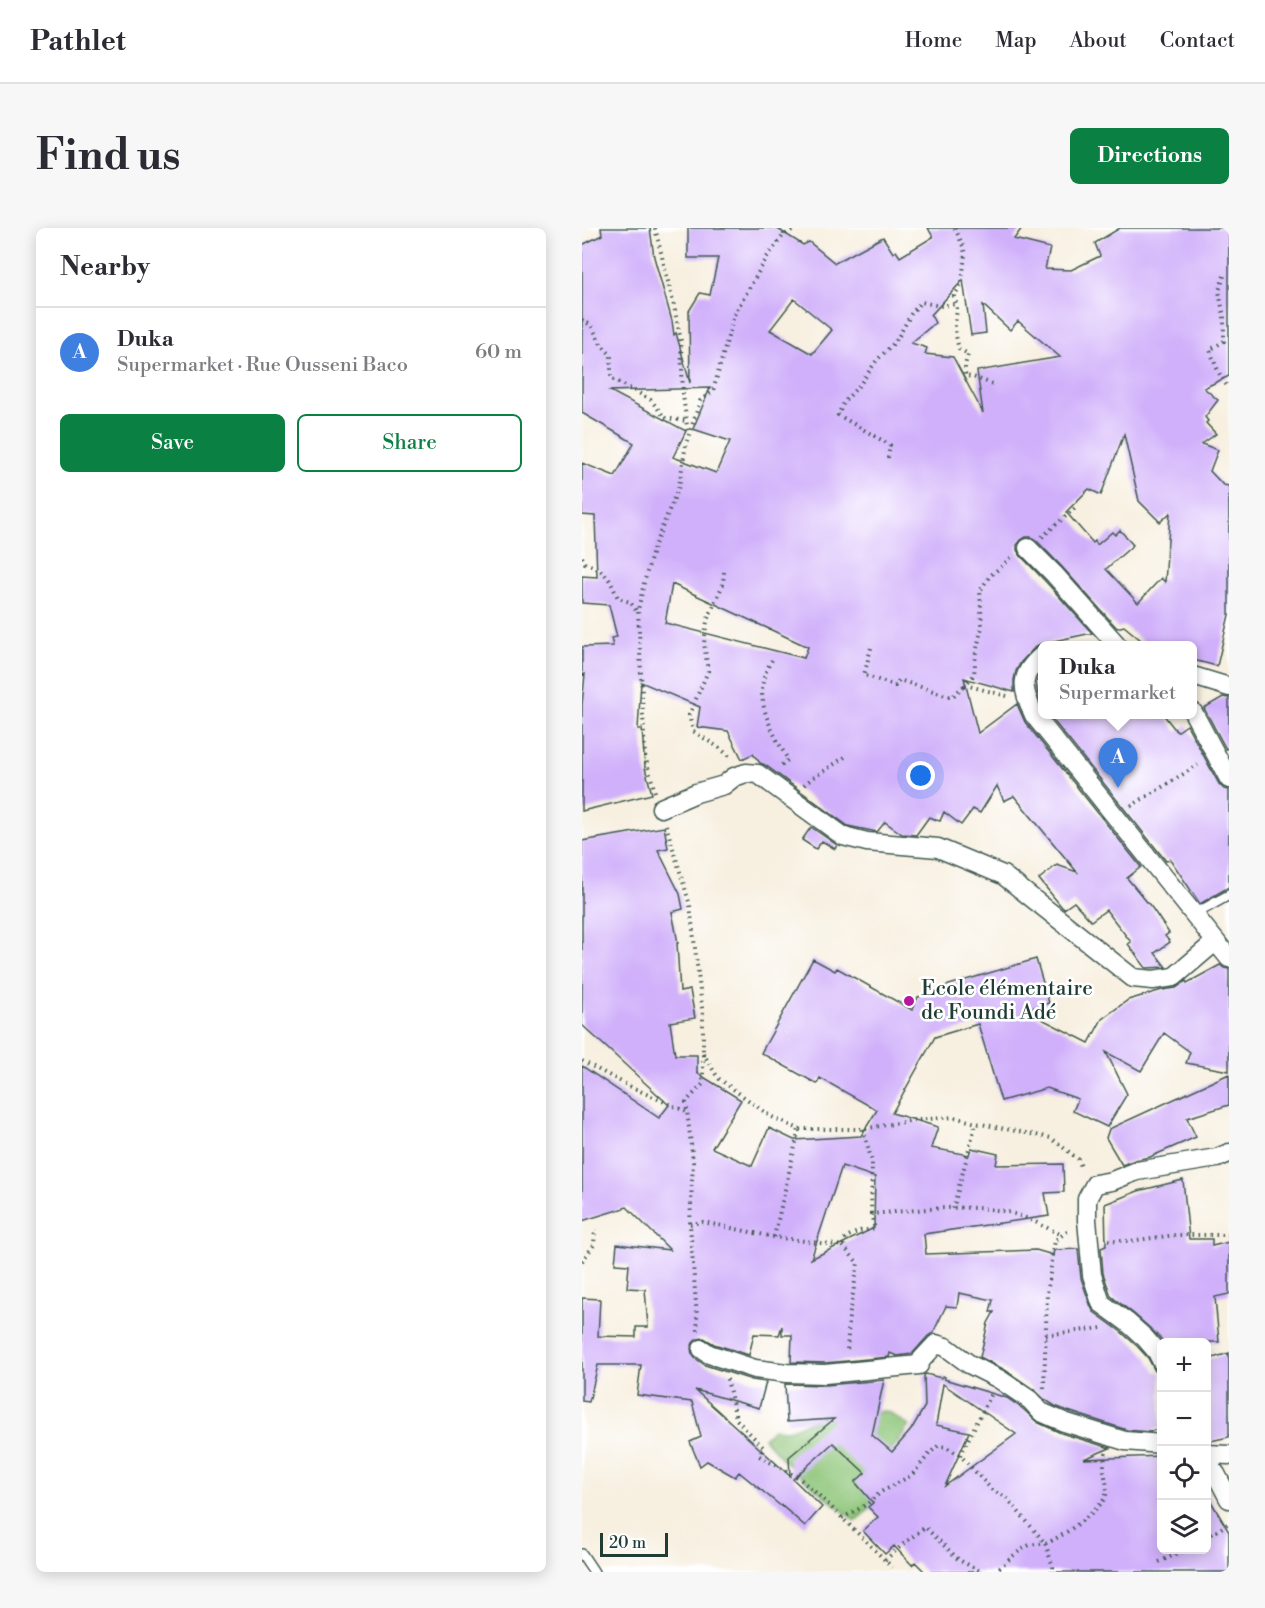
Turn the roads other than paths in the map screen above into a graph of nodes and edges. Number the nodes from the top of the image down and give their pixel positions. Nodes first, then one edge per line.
1 (1028, 548) road end
2 (1114, 641) edge
3 (1038, 659) edge
4 (1197, 677) edge
5 (1229, 687) edge
6 (1196, 719) edge
7 (1229, 779) edge
8 (661, 808) dead end
9 (1229, 895) edge
10 (1193, 915) junction
11 (1215, 942) junction
12 (1229, 958) edge
13 (1229, 1154) edge
14 (702, 1349) dead end
15 (1157, 1352) edge
16 (1157, 1444) edge
17 (1211, 1454) edge
18 (1229, 1455) edge
19 (1211, 1468) edge
20 (1229, 1499) edge
21 (582, 1554) edge
22 (594, 1572) edge

1 - 2 street
3 - 10 street
4 - 5 street
6 - 7 street
8 - 11 street
9 - 10 lane
10 - 11 street
11 - 12 street
13 - 15 street
14 - 16 street
17 - 18 street
19 - 20 street
21 - 22 lane

